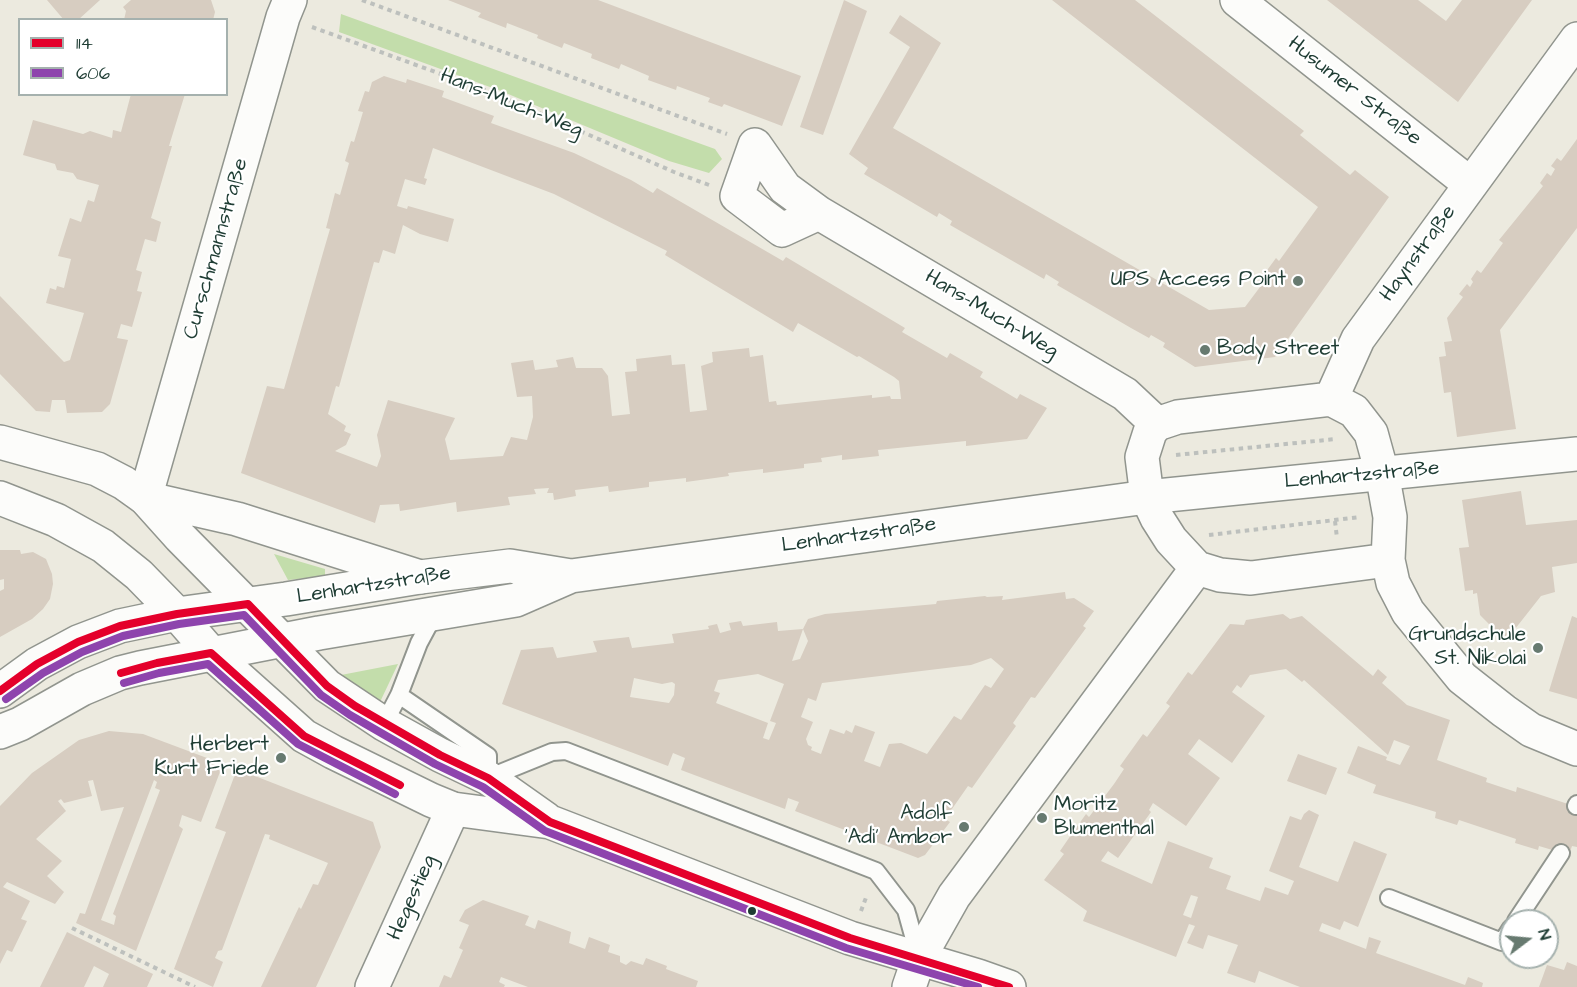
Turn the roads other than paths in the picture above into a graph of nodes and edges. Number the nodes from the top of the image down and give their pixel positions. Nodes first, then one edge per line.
1 (1238, 0) edge
2 (287, 8) edge
3 (1577, 39) edge
4 (1470, 184) junction
5 (819, 213) junction
6 (1331, 399) junction
7 (1157, 424) junction
8 (1, 442) edge
9 (1577, 454) edge
10 (1382, 473) junction
11 (1147, 497) junction
12 (0, 498) edge
13 (145, 498) junction
14 (1388, 560) junction
15 (1197, 568) junction
16 (571, 576) junction
17 (420, 577) junction
18 (248, 604) junction
19 (177, 614) junction
20 (434, 615) junction
21 (281, 640) junction
22 (211, 653) junction
23 (0, 691) edge
24 (399, 695) junction
25 (384, 724) junction
26 (0, 732) edge
27 (1577, 749) edge
28 (488, 778) junction
29 (453, 809) junction
30 (550, 822) junction
31 (1561, 853) dead end
32 (1389, 898) dead end
33 (1524, 909) edge
34 (1499, 941) edge
35 (914, 972) edge
36 (372, 987) edge
37 (1008, 987) edge

1 - 4 street, Husumer Straße
2 - 13 street, Curschmannstraße
3 - 4 street, Haynstraße
4 - 6 street, Haynstraße
5 - 5 street, Hans-Much-Weg
5 - 7 street, Hans-Much-Weg
6 - 7 street
6 - 10 street
7 - 11 street
8 - 13 street
9 - 10 street, Lenhartzstraße
10 - 11 street, Lenhartzstraße
10 - 14 street
11 - 15 street
11 - 16 street, Lenhartzstraße
12 - 19 street
13 - 17 street
13 - 18 street
14 - 15 street
14 - 27 street
15 - 35 street
16 - 17 street, Lenhartzstraße
16 - 20 street, Lenhartzstraße
17 - 18 street, Lenhartzstraße
18 - 19 street, Lenhartzstraße
18 - 21 street
19 - 22 street
19 - 23 street, Lenhartzstraße
20 - 21 street, Lenhartzstraße
20 - 24 lane
21 - 22 street, Lenhartzstraße
21 - 25 street
22 - 26 street, Lenhartzstraße
22 - 29 street
24 - 25 lane
24 - 28 lane
25 - 28 street
28 - 30 street
28 - 35 lane
29 - 30 street
29 - 36 street, Hegestieg
30 - 35 street
31 - 33 lane
32 - 34 lane
35 - 37 street

